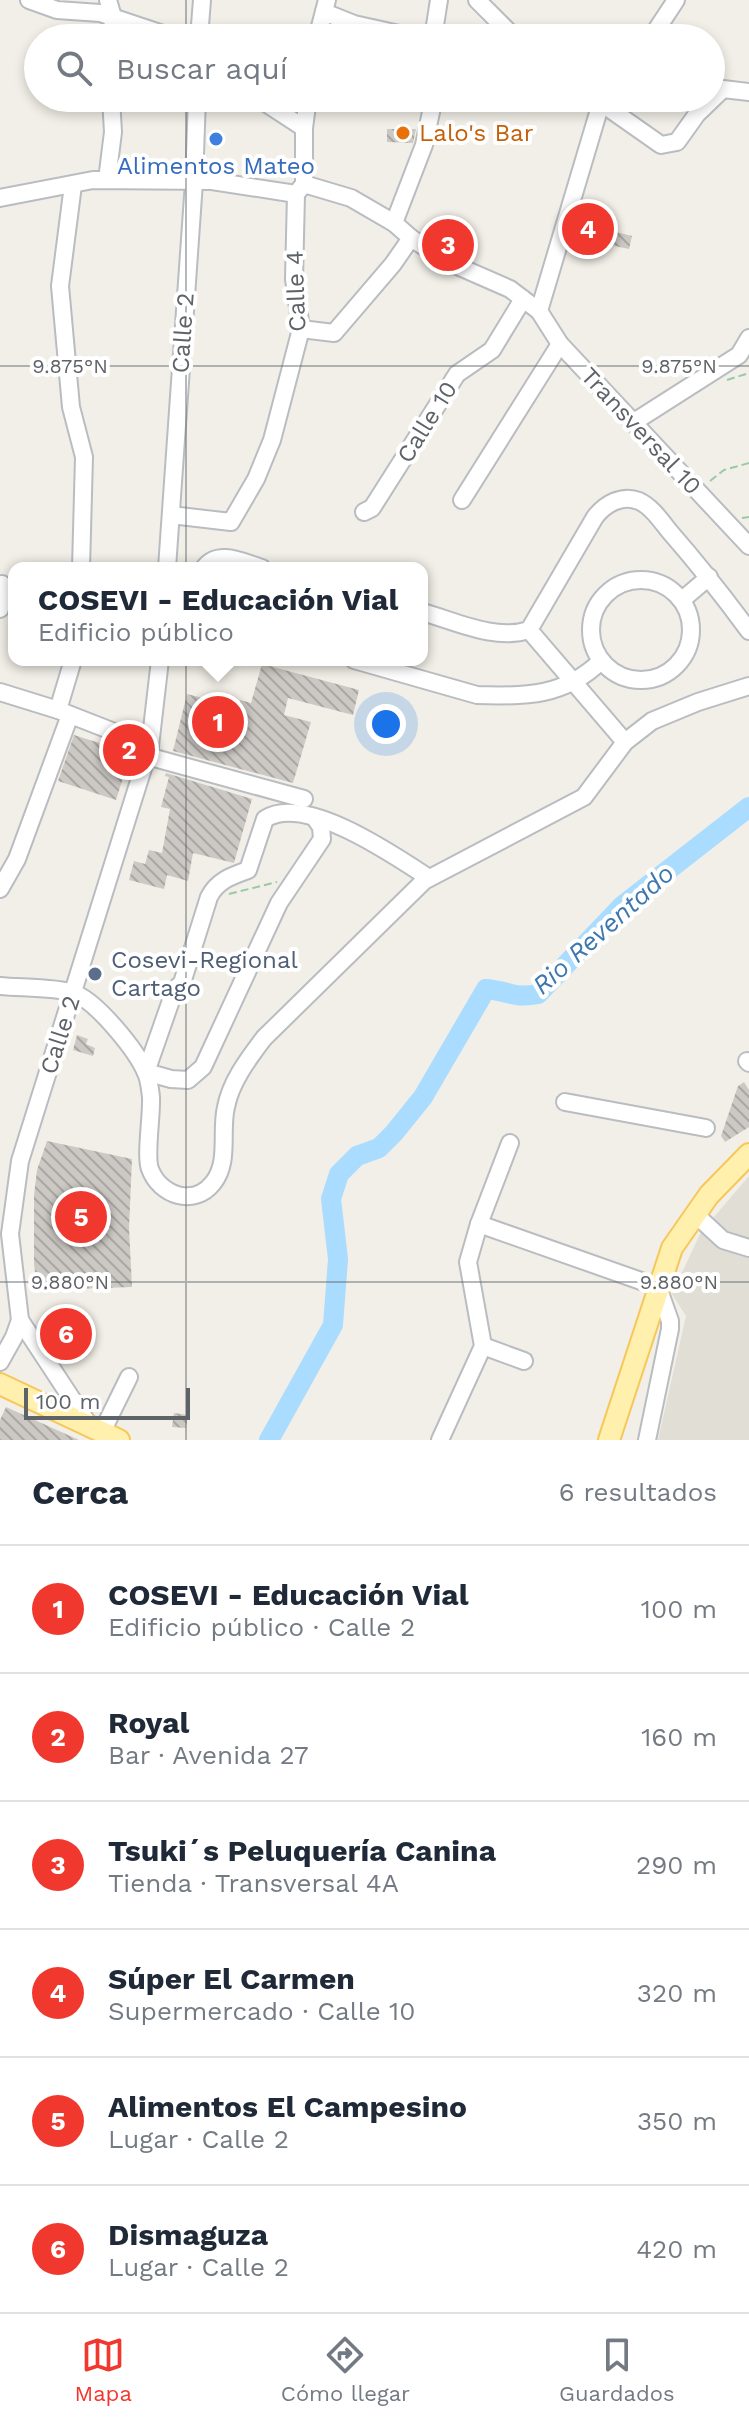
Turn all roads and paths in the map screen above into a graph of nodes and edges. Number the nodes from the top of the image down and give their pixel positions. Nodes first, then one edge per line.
1 (29, 0) edge
2 (108, 0) edge
3 (202, 0) edge
4 (439, 0) edge
5 (477, 0) edge
6 (676, 0) edge
7 (325, 6) edge
8 (113, 17) junction
9 (113, 24) edge
10 (134, 24) edge
11 (200, 24) edge
12 (354, 24) edge
13 (435, 24) edge
14 (501, 24) edge
15 (660, 24) edge
16 (725, 89) edge
17 (749, 92) edge
18 (112, 112) edge
19 (196, 112) edge
20 (279, 112) edge
21 (306, 112) edge
22 (431, 112) edge
23 (597, 112) edge
24 (616, 112) edge
25 (699, 112) edge
26 (304, 128) junction
27 (107, 180) junction
28 (194, 182) junction
29 (73, 185) junction
30 (300, 189) junction
31 (0, 198) edge
32 (394, 223) junction
33 (411, 238) junction
34 (523, 299) junction
35 (539, 311) junction
36 (301, 329) junction
37 (749, 338) edge
38 (560, 344) junction
39 (634, 422) junction
40 (749, 463) edge
41 (695, 490) junction
42 (462, 500) dead end
43 (364, 512) dead end
44 (171, 515) junction
45 (749, 546) edge
46 (81, 562) edge
47 (167, 562) edge
48 (208, 562) edge
49 (240, 562) edge
50 (709, 577) junction
51 (2, 584) edge
52 (682, 600) junction
53 (0, 609) edge
54 (428, 614) edge
55 (529, 630) junction
56 (749, 631) edge
57 (601, 661) junction
58 (72, 666) edge
59 (159, 666) edge
60 (375, 666) edge
61 (574, 684) junction
62 (749, 686) edge
63 (0, 692) edge
64 (64, 713) junction
65 (625, 742) junction
66 (148, 751) junction
67 (304, 799) dead end
68 (314, 817) junction
69 (297, 877) junction
70 (429, 878) junction
71 (0, 889) edge
72 (209, 897) junction
73 (0, 986) edge
74 (74, 993) junction
75 (146, 1072) junction
76 (565, 1102) dead end
77 (706, 1128) dead end
78 (510, 1143) dead end
79 (749, 1154) edge
80 (695, 1214) junction
81 (479, 1224) junction
82 (749, 1248) edge
83 (658, 1287) junction
84 (0, 1310) edge
85 (19, 1315) junction
86 (483, 1346) junction
87 (524, 1361) dead end
88 (0, 1362) edge
89 (129, 1377) dead end
90 (0, 1384) edge
91 (107, 1435) edge
92 (440, 1440) edge
93 (609, 1440) edge
94 (647, 1440) edge

1 - 8 street
2 - 8 street
3 - 11 street
4 - 13 street
5 - 14 street
6 - 15 street
7 - 12 street
8 - 9 street
8 - 10 street
16 - 17 street
18 - 27 street
19 - 28 street, Calle 2
20 - 26 street
21 - 26 street, Calle 4
22 - 32 street
23 - 35 street
24 - 25 street
26 - 30 street, Calle 4
27 - 28 street
27 - 29 street
28 - 30 street
28 - 44 street, Calle 2
29 - 31 street
29 - 46 street
30 - 32 street
30 - 36 street, Calle 4
32 - 33 street
33 - 34 street
33 - 36 street
34 - 35 street
34 - 43 street, Calle 10
35 - 38 street, Transversal 10
36 - 44 street, Calle 4
37 - 39 street
38 - 39 street, Transversal 10
38 - 42 street
39 - 41 street, Transversal 10
40 - 41 path
41 - 45 street, Transversal 10
44 - 47 street, Calle 2
48 - 49 street
50 - 52 street
50 - 55 street
50 - 56 street
51 - 53 street
52 - 57 street
52 - 57 street
54 - 55 street
55 - 61 street
57 - 61 street
58 - 64 street
59 - 66 street, Calle 2
60 - 61 street
61 - 65 street
62 - 65 street
63 - 64 street
64 - 66 street
64 - 71 street
65 - 70 street
66 - 67 street
66 - 74 street, Calle 2
68 - 69 street
68 - 70 street
68 - 72 street
69 - 72 path
69 - 75 street
70 - 75 street
72 - 75 street
73 - 74 street
74 - 75 street
74 - 85 street, Calle 2
76 - 77 street
78 - 81 street
79 - 80 main road
80 - 82 street
80 - 83 main road
81 - 83 street
81 - 86 street
83 - 93 main road
83 - 94 street
84 - 85 street
85 - 88 street
85 - 91 street, Calle 2
86 - 87 street
86 - 92 street
89 - 91 street
90 - 91 main road

